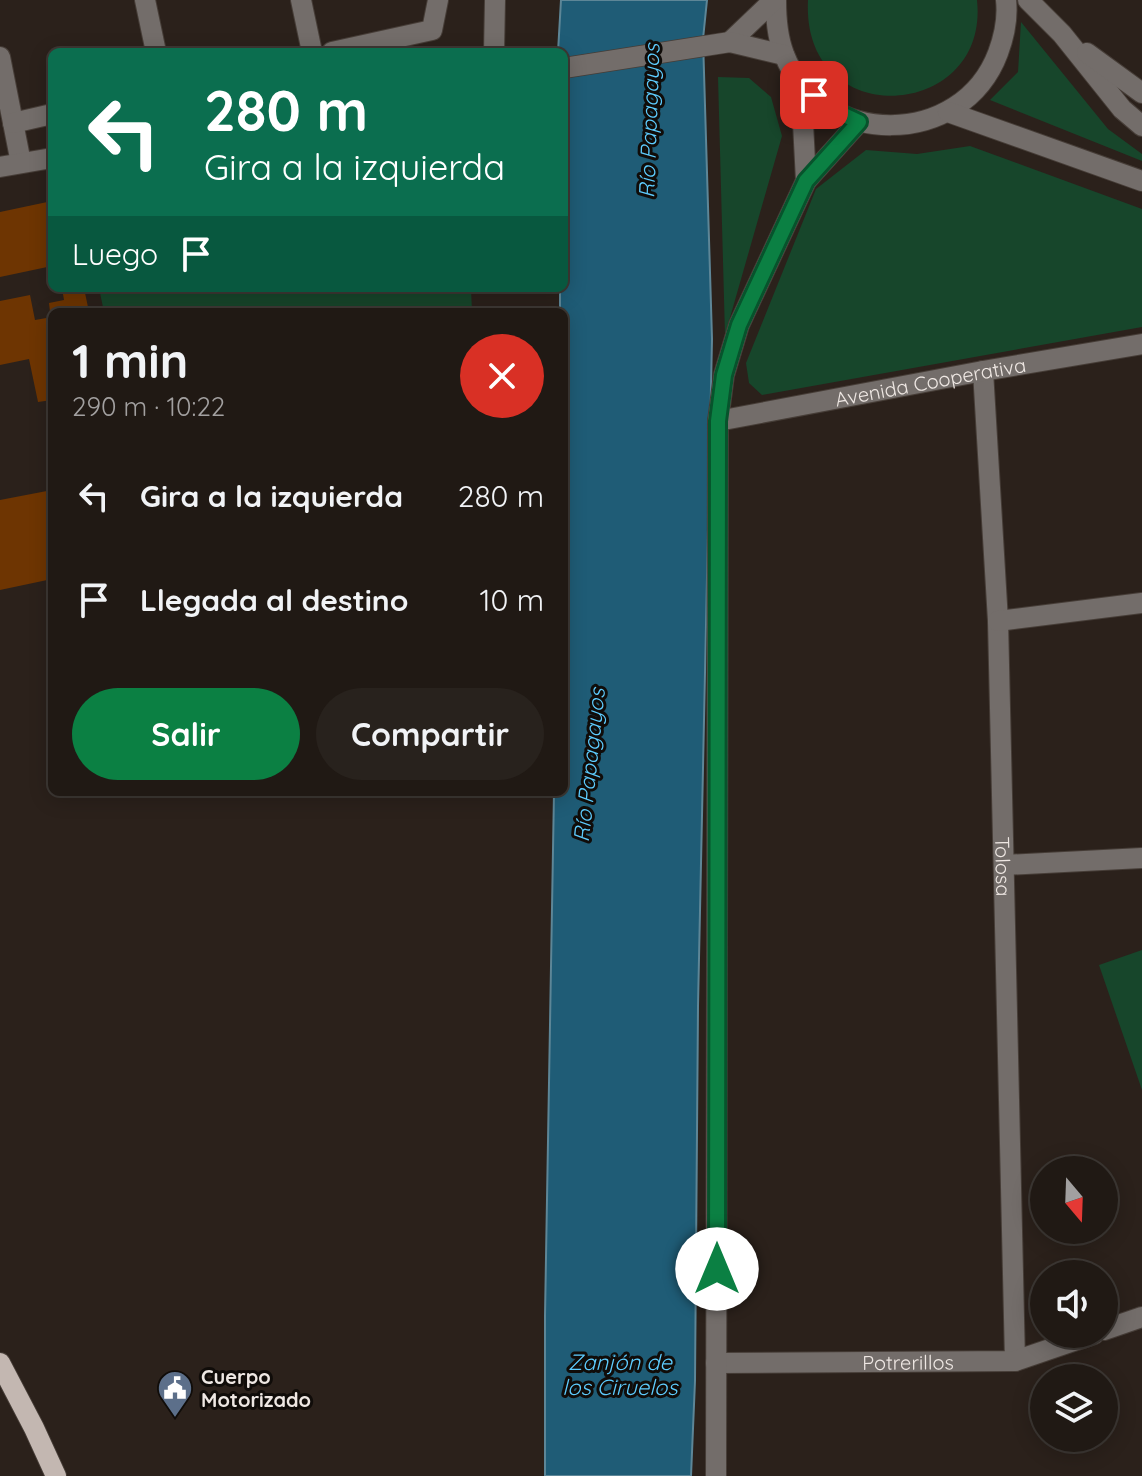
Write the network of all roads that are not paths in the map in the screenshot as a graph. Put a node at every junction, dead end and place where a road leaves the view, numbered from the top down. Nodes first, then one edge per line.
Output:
1 (145, 0) edge
2 (301, 0) edge
3 (438, 0) edge
4 (495, 0) edge
5 (775, 0) edge
6 (1006, 0) edge
7 (1028, 0) edge
8 (1062, 34) junction
9 (720, 43) junction
10 (155, 48) edge
11 (311, 48) edge
12 (350, 48) edge
13 (494, 48) edge
14 (784, 55) junction
15 (0, 57) edge
16 (568, 67) edge
17 (801, 84) junction
18 (1142, 93) edge
19 (948, 112) junction
20 (48, 115) edge
21 (859, 122) junction
22 (13, 123) junction
23 (1142, 126) edge
24 (48, 159) edge
25 (21, 163) junction
26 (0, 167) edge
27 (806, 181) junction
28 (1142, 181) edge
29 (1142, 344) edge
30 (983, 371) junction
31 (718, 421) junction
32 (1142, 603) edge
33 (998, 621) junction
34 (1142, 858) edge
35 (1004, 865) junction
36 (1142, 1317) edge
37 (1118, 1325) edge
38 (1053, 1348) edge
39 (1015, 1361) junction
40 (0, 1363) edge
41 (716, 1363) junction
42 (56, 1476) edge
43 (716, 1476) edge

1 - 10 street
2 - 11 street
3 - 12 street
4 - 13 street
5 - 9 street
5 - 14 street
6 - 19 street
7 - 8 street
8 - 18 street
8 - 23 street
9 - 14 street
9 - 16 street
14 - 17 street
15 - 22 street
17 - 21 street
17 - 27 street
19 - 21 street
19 - 28 street
20 - 22 street
21 - 27 street
22 - 25 street
24 - 25 street
25 - 26 street
27 - 31 street
29 - 30 street, Avenida Cooperativa
30 - 31 street, Avenida Cooperativa
30 - 33 street, Tolosa
31 - 41 street
32 - 33 street
33 - 35 street, Tolosa
34 - 35 street
35 - 39 street, Tolosa
36 - 37 street
38 - 39 street, Potrerillos
39 - 41 street, Potrerillos
40 - 42 main road
41 - 43 street

